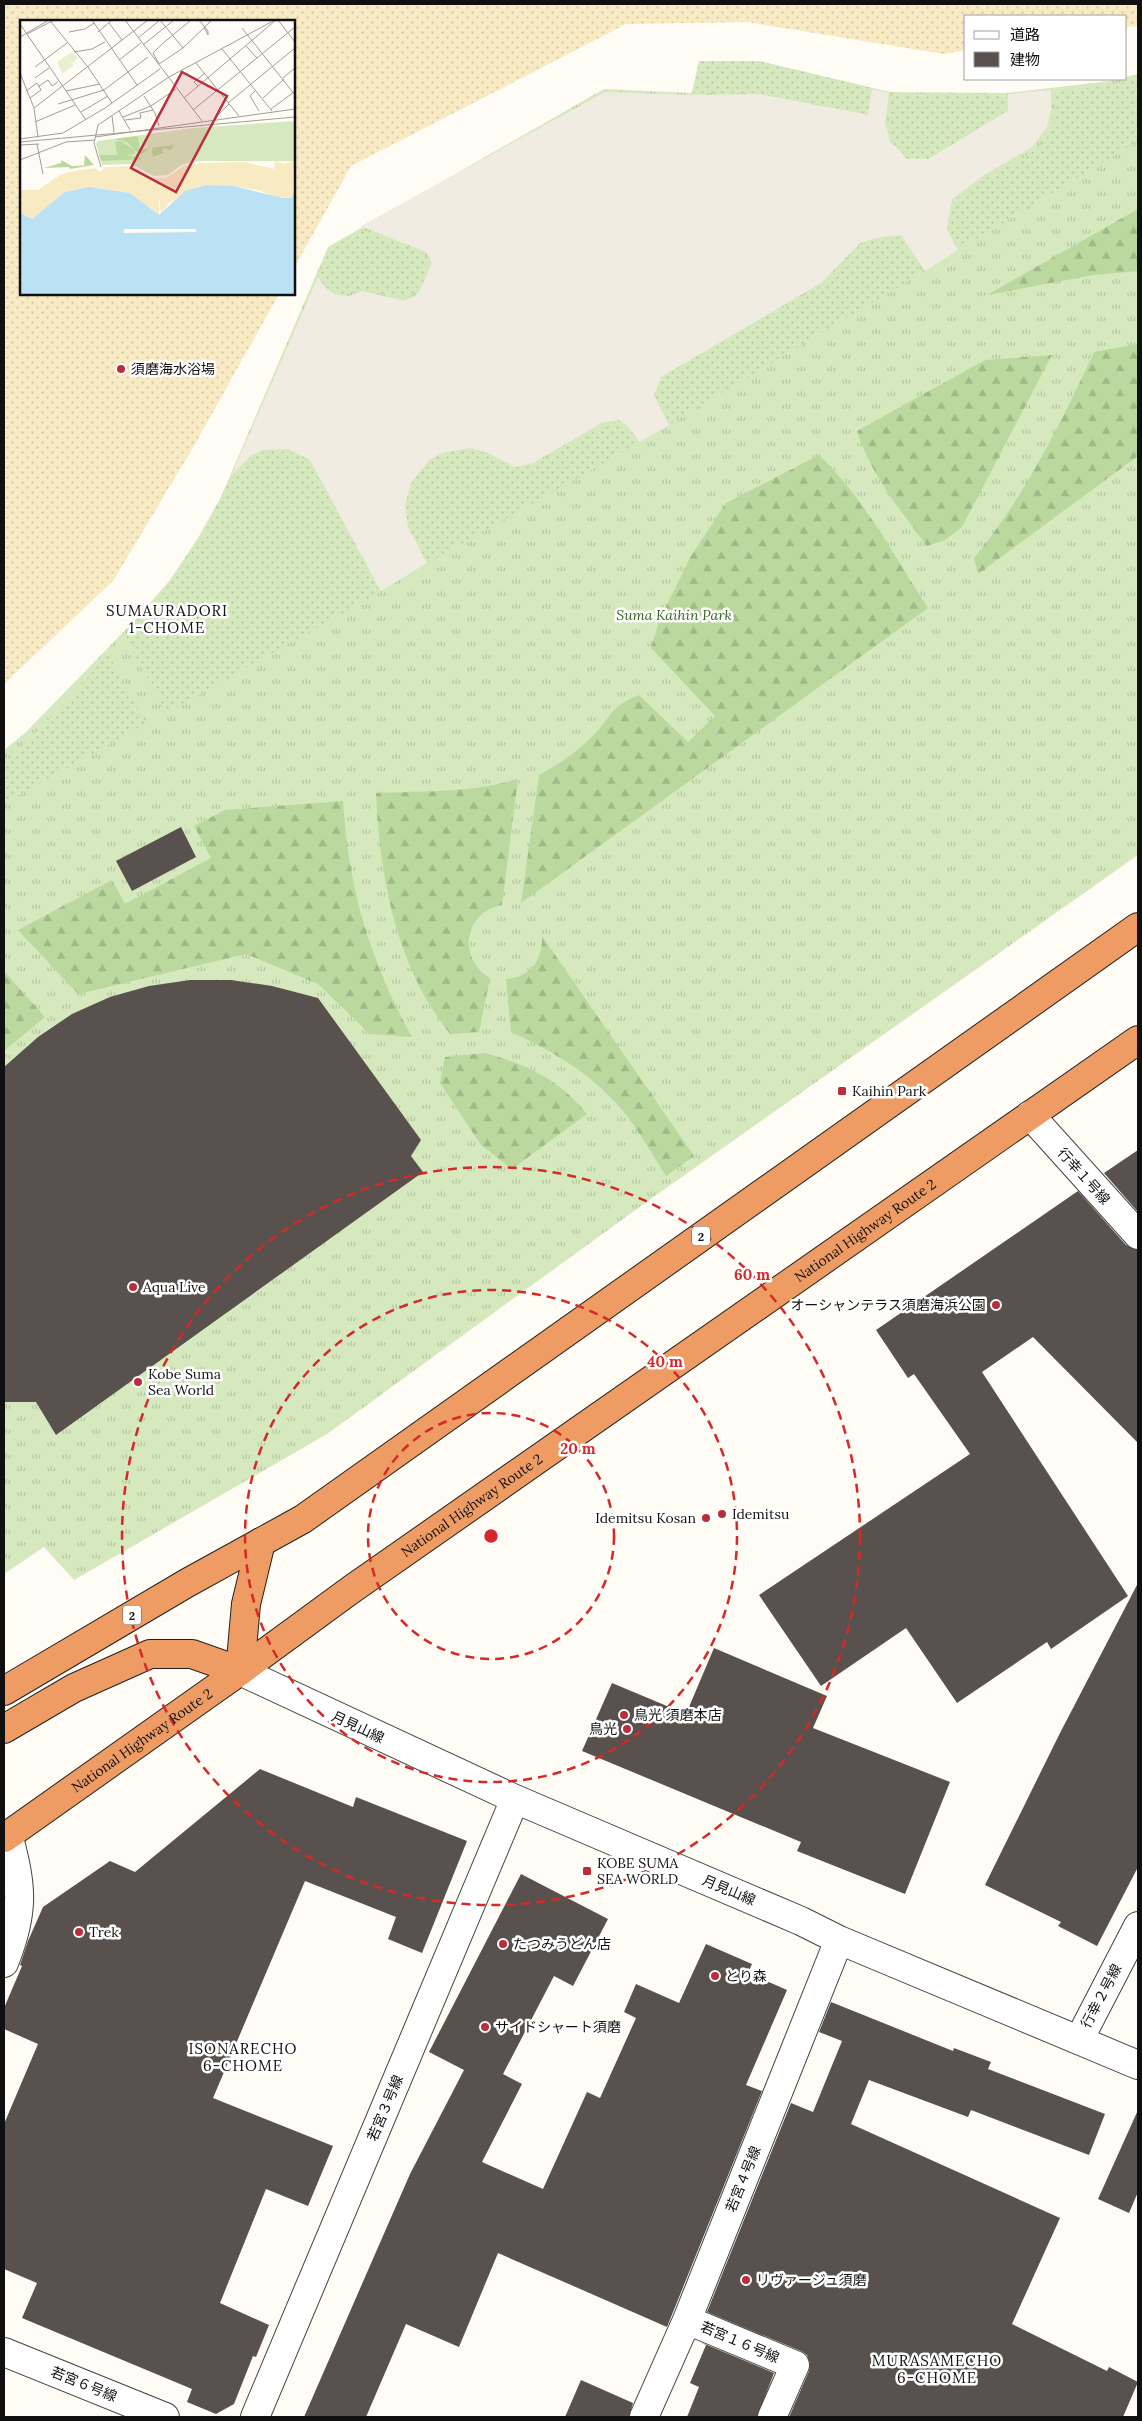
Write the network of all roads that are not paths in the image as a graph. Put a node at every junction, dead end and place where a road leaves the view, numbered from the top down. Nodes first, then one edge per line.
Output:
1 (1138, 927) edge
2 (1138, 1040) edge
3 (1030, 1115) junction
4 (1138, 1235) edge
5 (262, 1542) junction
6 (240, 1671) junction
7 (4, 1691) edge
8 (4, 1729) edge
9 (515, 1799) junction
10 (6, 1836) edge
11 (1138, 1926) edge
12 (839, 1940) junction
13 (4, 1963) edge
14 (1078, 2040) junction
15 (1138, 2065) edge
16 (687, 2320) junction
17 (4, 2352) edge
18 (165, 2417) edge
19 (255, 2417) edge
20 (644, 2417) edge
21 (772, 2417) edge

1 - 5 highway, 2
2 - 3 highway, National Highway Route 2
3 - 4 street, 行幸１号線
3 - 6 highway, National Highway Route 2
5 - 6 highway
5 - 7 highway, 2
6 - 8 highway
6 - 9 street, 月見山線
6 - 10 highway, National Highway Route 2
9 - 12 street, 月見山線
9 - 19 street, 若宮３号線
10 - 13 street
11 - 14 street, 行幸２号線
12 - 14 street, 月見山線
12 - 16 street, 若宮４号線
14 - 15 street, 月見山線
16 - 20 street, 若宮４号線
16 - 21 street, 若宮１６号線
17 - 18 street, 若宮６号線

